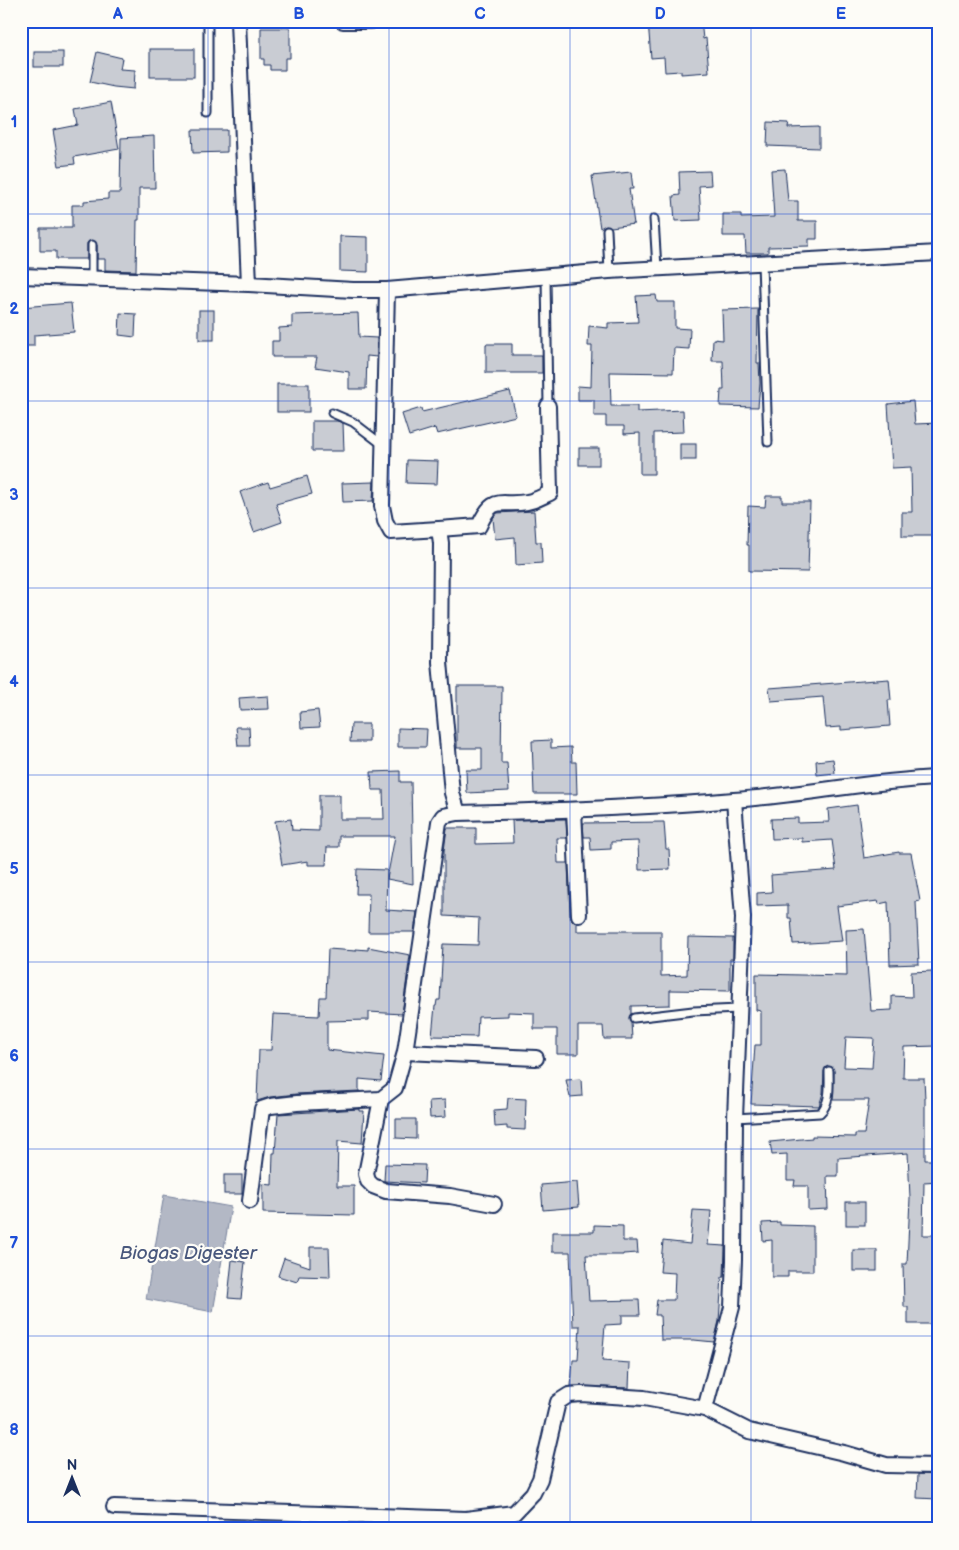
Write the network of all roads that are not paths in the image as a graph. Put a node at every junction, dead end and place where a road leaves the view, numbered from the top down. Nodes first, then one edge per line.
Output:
1 (214, 21) edge
2 (238, 21) edge
3 (343, 21) edge
4 (371, 21) edge
5 (208, 113) dead end
6 (654, 219) dead end
7 (607, 230) dead end
8 (92, 245) dead end
9 (938, 253) edge
10 (762, 263) junction
11 (657, 268) junction
12 (608, 271) junction
13 (21, 276) edge
14 (546, 276) junction
15 (92, 279) junction
16 (249, 284) junction
17 (387, 290) junction
18 (548, 406) joint
19 (332, 413) dead end
20 (768, 442) dead end
21 (384, 445) junction
22 (439, 529) junction
23 (938, 778) edge
24 (734, 800) junction
25 (574, 810) junction
26 (458, 813) junction
27 (579, 915) dead end
28 (739, 1009) junction
29 (634, 1018) dead end
30 (405, 1052) junction
31 (536, 1058) dead end
32 (829, 1071) dead end
33 (381, 1098) junction
34 (735, 1118) junction
35 (250, 1201) dead end
36 (494, 1204) dead end
37 (705, 1409) junction
38 (938, 1466) edge
39 (114, 1506) dead end

1 - 5 lane
2 - 16 street
3 - 4 street
6 - 11 lane
7 - 12 lane
8 - 15 lane
9 - 10 street
10 - 11 street
10 - 20 lane
11 - 12 street
12 - 14 street
13 - 15 street
14 - 17 street
14 - 18 lane
15 - 16 street
16 - 17 street
17 - 21 street
18 - 22 street
19 - 21 lane
21 - 22 street
22 - 26 street
23 - 24 street
24 - 25 street
24 - 28 street
25 - 26 street
25 - 27 street
26 - 30 street
28 - 29 lane
28 - 34 street
30 - 31 street
30 - 33 street
32 - 34 lane
33 - 35 street
33 - 36 street
34 - 37 street
37 - 38 street
37 - 39 street

